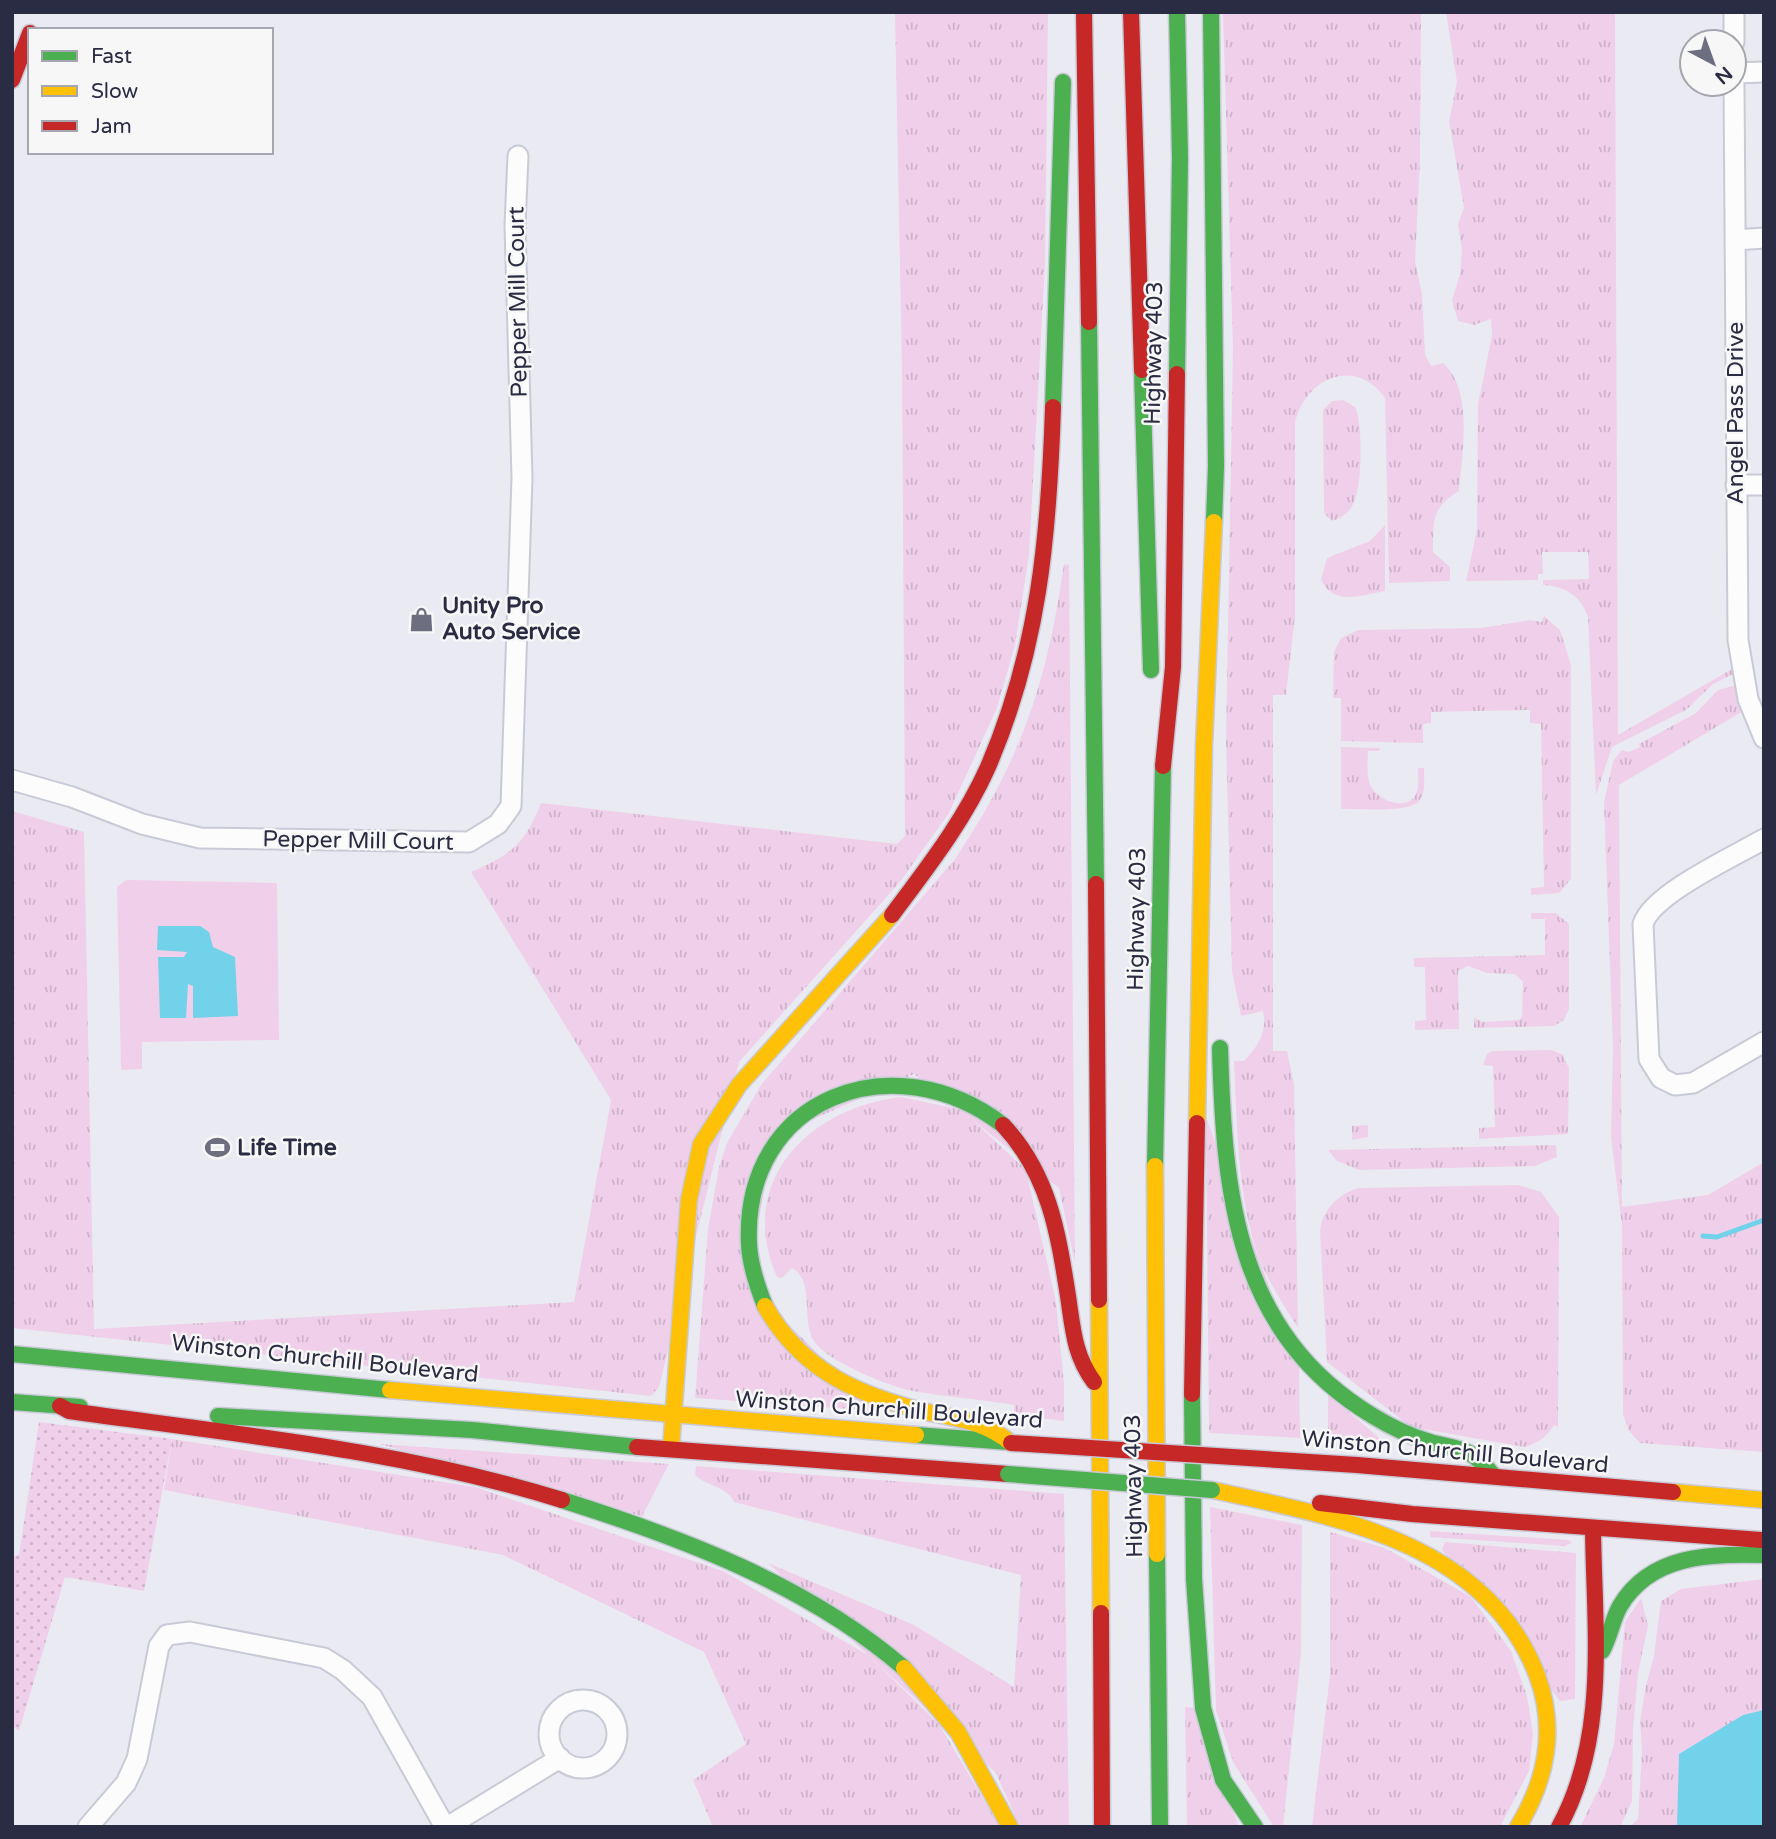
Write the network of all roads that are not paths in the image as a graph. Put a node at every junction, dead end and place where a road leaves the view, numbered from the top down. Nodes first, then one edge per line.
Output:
1 (1131, 12) edge
2 (1177, 12) edge
3 (1211, 12) edge
4 (1084, 14) edge
5 (28, 38) edge
6 (12, 80) edge
7 (1734, 98) edge
8 (518, 156) dead end
9 (1764, 238) edge
10 (1736, 240) junction
11 (1736, 485) junction
12 (1764, 485) edge
13 (1764, 738) edge
14 (1164, 739) junction
15 (1204, 745) junction
16 (12, 780) edge
17 (1764, 839) edge
18 (1218, 912) dead end
19 (1220, 1037) dead end
20 (1764, 1042) edge
21 (12, 1354) edge
22 (1098, 1387) junction
23 (12, 1402) edge
24 (60, 1406) junction
25 (673, 1416) junction
26 (1012, 1443) junction
27 (671, 1448) junction
28 (1494, 1476) junction
29 (1212, 1490) junction
30 (1764, 1500) edge
31 (1592, 1528) junction
32 (1764, 1540) edge
33 (1764, 1555) edge
34 (1595, 1662) junction
35 (560, 1758) dead end
36 (88, 1827) edge
37 (446, 1827) edge
38 (1010, 1827) edge
39 (1102, 1827) edge
40 (1160, 1827) edge
41 (1255, 1827) edge
42 (1518, 1827) edge
43 (1559, 1827) edge

1 - 14 main road
2 - 14 main road, Highway 403
3 - 15 main road
4 - 22 main road, Highway 403
4 - 25 main road
5 - 6 main road
7 - 10 street, Angel Pass Drive
8 - 16 street, Pepper Mill Court
9 - 10 street
10 - 11 street, Angel Pass Drive
11 - 12 street
11 - 13 street, Angel Pass Drive
14 - 40 main road, Highway 403
15 - 18 main road
15 - 41 main road
17 - 20 street
19 - 28 main road
21 - 25 main road, Winston Churchill Boulevard
22 - 26 main road
22 - 39 main road, Highway 403
23 - 24 main road
24 - 27 main road
24 - 38 main road
25 - 26 main road, Winston Churchill Boulevard
25 - 27 main road
26 - 28 main road, Winston Churchill Boulevard, bridge
27 - 29 main road, bridge
28 - 30 main road, Winston Churchill Boulevard
29 - 31 main road
29 - 42 main road
31 - 32 main road
31 - 34 main road
33 - 34 main road
34 - 43 main road
35 - 37 street
36 - 37 street

